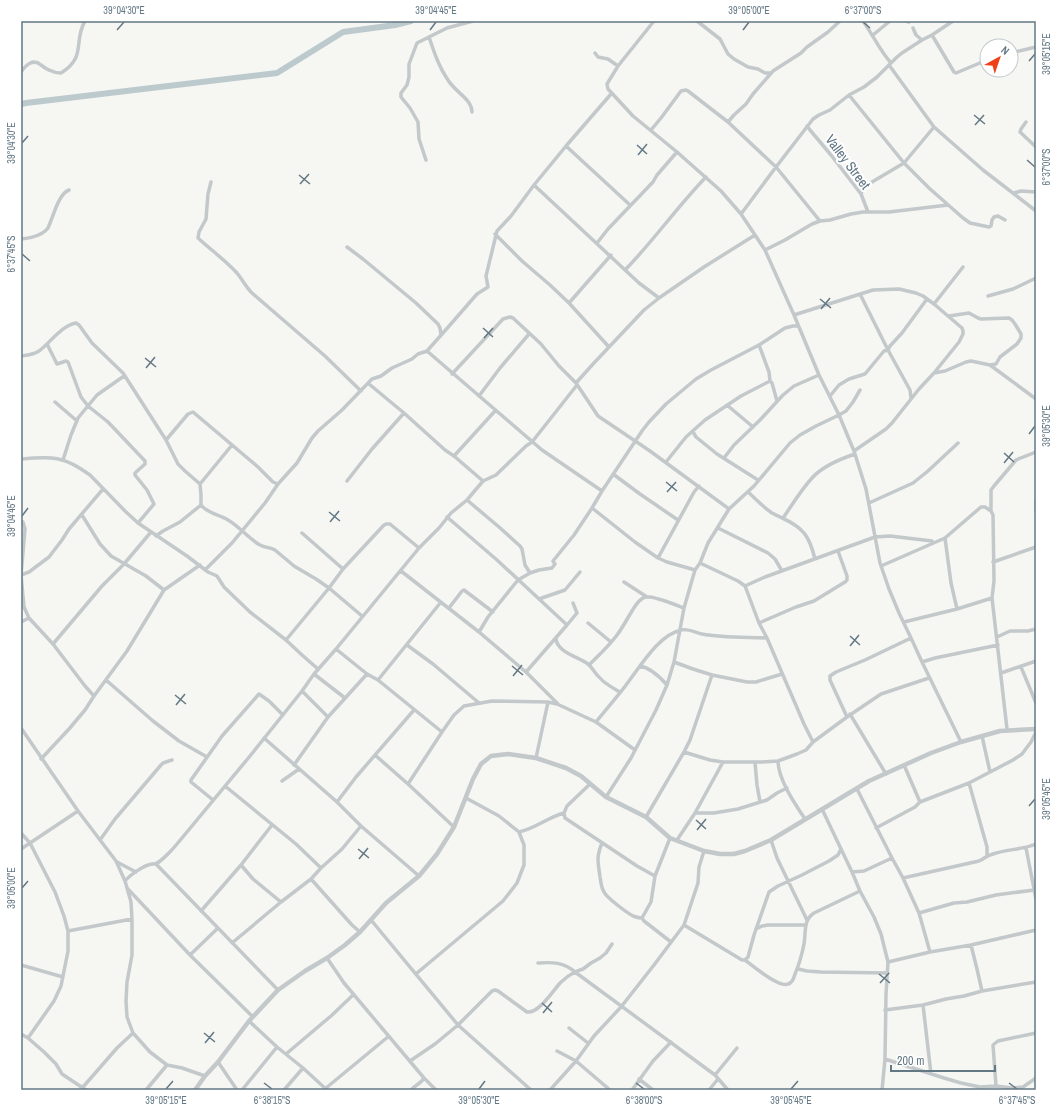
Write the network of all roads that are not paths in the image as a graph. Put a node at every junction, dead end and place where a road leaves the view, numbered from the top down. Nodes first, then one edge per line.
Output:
1 (85, 21) edge
2 (473, 21) edge
3 (697, 21) edge
4 (840, 21) edge
5 (863, 21) edge
6 (890, 21) edge
7 (953, 21) edge
8 (652, 22) edge
9 (913, 28) dead end
10 (873, 35) junction
11 (932, 35) junction
12 (429, 36) junction
13 (922, 40) junction
14 (1036, 46) edge
15 (1019, 51) edge
16 (595, 53) dead end
17 (979, 63) edge
18 (890, 64) junction
19 (618, 66) junction
20 (21, 72) edge
21 (770, 73) junction
22 (611, 94) junction
23 (849, 95) junction
24 (472, 112) dead end
25 (728, 122) junction
26 (1026, 122) dead end
27 (808, 126) junction
28 (934, 127) junction
29 (651, 130) junction
30 (566, 146) junction
31 (1036, 147) edge
32 (676, 152) junction
33 (426, 160) dead end
34 (904, 163) junction
35 (776, 166) junction
36 (706, 177) junction
37 (211, 182) dead end
38 (534, 185) junction
39 (69, 190) dead end
40 (1036, 192) edge
41 (1014, 193) junction
42 (860, 194) junction
43 (630, 205) junction
44 (948, 205) junction
45 (1036, 211) edge
46 (868, 212) junction
47 (741, 214) junction
48 (1005, 220) dead end
49 (820, 221) junction
50 (496, 234) junction
51 (755, 234) junction
52 (21, 239) edge
53 (596, 243) junction
54 (347, 247) dead end
55 (765, 250) junction
56 (610, 255) junction
57 (963, 267) dead end
58 (626, 269) junction
59 (1036, 278) edge
60 (860, 294) junction
61 (988, 296) dead end
62 (659, 298) junction
63 (927, 299) junction
64 (569, 303) junction
65 (934, 304) junction
66 (794, 314) junction
67 (949, 316) junction
68 (798, 326) junction
69 (529, 334) junction
70 (441, 335) junction
71 (47, 344) junction
72 (759, 344) junction
73 (609, 347) junction
74 (888, 350) junction
75 (427, 351) junction
76 (21, 356) edge
77 (990, 365) junction
78 (934, 373) junction
79 (452, 374) junction
80 (819, 374) junction
81 (124, 376) junction
82 (770, 381) junction
83 (369, 384) junction
84 (577, 384) junction
85 (860, 390) dead end
86 (361, 391) junction
87 (479, 396) junction
88 (830, 396) junction
89 (1035, 396) edge
90 (912, 398) junction
91 (777, 401) junction
92 (55, 402) dead end
93 (88, 406) junction
94 (727, 406) junction
95 (495, 411) junction
96 (404, 413) junction
97 (839, 415) junction
98 (77, 421) junction
99 (753, 427) junction
100 (693, 432) junction
101 (166, 440) junction
102 (532, 442) junction
103 (636, 442) junction
104 (958, 443) dead end
105 (232, 445) junction
106 (854, 452) junction
107 (1036, 452) edge
108 (454, 456) junction
109 (724, 458) junction
110 (21, 459) edge
111 (63, 460) junction
112 (666, 462) junction
113 (613, 474) junction
114 (758, 480) junction
115 (347, 481) dead end
116 (483, 481) junction
117 (200, 484) junction
118 (278, 484) junction
119 (699, 486) junction
120 (103, 489) junction
121 (602, 491) junction
122 (748, 492) junction
123 (467, 500) junction
124 (1036, 501) edge
125 (869, 503) junction
126 (201, 505) junction
127 (592, 508) junction
128 (729, 509) junction
129 (991, 511) junction
130 (1036, 512) edge
131 (82, 515) junction
132 (447, 517) junction
133 (783, 518) junction
134 (678, 520) junction
135 (21, 521) edge
136 (138, 523) junction
137 (718, 528) junction
138 (242, 531) junction
139 (151, 532) junction
140 (302, 533) dead end
141 (156, 536) junction
142 (875, 537) junction
143 (945, 538) junction
144 (935, 542) junction
145 (1036, 547) edge
146 (419, 548) junction
147 (838, 551) junction
148 (658, 558) junction
149 (815, 559) junction
150 (993, 562) junction
151 (700, 563) junction
152 (124, 564) junction
153 (200, 566) junction
154 (881, 566) junction
155 (344, 569) junction
156 (205, 570) junction
157 (695, 570) junction
158 (401, 571) junction
159 (782, 571) junction
160 (580, 572) dead end
161 (530, 573) junction
162 (22, 575) edge
163 (518, 580) junction
164 (624, 582) dead end
165 (745, 586) junction
166 (329, 588) junction
167 (164, 590) junction
168 (647, 597) junction
169 (992, 598) junction
170 (539, 599) junction
171 (441, 602) junction
172 (573, 603) dead end
173 (449, 608) junction
174 (684, 608) junction
175 (957, 609) junction
176 (493, 612) junction
177 (362, 616) junction
178 (30, 618) junction
179 (21, 622) edge
180 (904, 622) junction
181 (588, 623) dead end
182 (759, 623) junction
183 (567, 625) junction
184 (1036, 629) edge
185 (680, 630) junction
186 (479, 632) junction
187 (556, 638) junction
188 (767, 638) junction
189 (912, 638) junction
190 (997, 638) junction
191 (286, 640) junction
192 (611, 642) junction
193 (53, 644) junction
194 (407, 645) junction
195 (998, 645) junction
196 (336, 649) junction
197 (1036, 661) edge
198 (674, 662) junction
199 (922, 662) junction
200 (589, 664) junction
201 (640, 666) junction
202 (1021, 667) junction
203 (318, 669) junction
204 (526, 672) junction
205 (1001, 673) junction
206 (314, 674) junction
207 (367, 674) junction
208 (782, 674) junction
209 (712, 675) junction
210 (929, 678) junction
211 (106, 680) junction
212 (378, 680) junction
213 (667, 685) junction
214 (302, 691) junction
215 (620, 692) junction
216 (94, 696) junction
217 (345, 698) junction
218 (548, 702) junction
219 (479, 703) junction
220 (1036, 703) edge
221 (559, 705) junction
222 (414, 710) junction
223 (283, 715) junction
224 (848, 716) junction
225 (328, 717) junction
226 (596, 722) junction
227 (21, 728) edge
228 (1036, 728) edge
229 (1008, 729) junction
230 (442, 732) junction
231 (1036, 732) edge
232 (982, 736) junction
233 (264, 738) junction
234 (813, 742) junction
235 (961, 742) junction
236 (635, 750) junction
237 (684, 752) junction
238 (375, 755) junction
239 (208, 757) junction
240 (536, 758) junction
241 (41, 759) junction
242 (172, 760) dead end
243 (778, 761) junction
244 (723, 762) junction
245 (755, 762) junction
246 (294, 764) junction
247 (904, 765) junction
248 (300, 769) junction
249 (990, 772) junction
250 (886, 774) junction
251 (282, 781) dead end
252 (969, 783) junction
253 (408, 784) junction
254 (590, 784) junction
255 (225, 786) junction
256 (786, 788) junction
257 (857, 789) junction
258 (606, 797) junction
259 (466, 798) junction
260 (213, 800) junction
261 (337, 802) junction
262 (760, 802) junction
263 (920, 802) junction
264 (822, 809) junction
265 (78, 811) junction
266 (564, 813) junction
267 (695, 813) junction
268 (646, 817) junction
269 (805, 819) junction
270 (272, 825) junction
271 (361, 826) junction
272 (454, 827) junction
273 (876, 828) junction
274 (519, 832) junction
275 (21, 833) edge
276 (670, 838) junction
277 (100, 840) junction
278 (677, 840) junction
279 (771, 840) junction
280 (30, 843) junction
281 (602, 843) junction
282 (1036, 844) edge
283 (1026, 848) junction
284 (21, 849) edge
285 (841, 849) junction
286 (704, 851) junction
287 (987, 856) junction
288 (892, 858) junction
289 (116, 861) junction
290 (156, 864) junction
291 (241, 865) junction
292 (321, 868) junction
293 (136, 872) junction
294 (852, 872) junction
295 (419, 876) junction
296 (655, 876) junction
297 (903, 878) junction
298 (311, 879) junction
299 (125, 881) junction
300 (788, 881) junction
301 (127, 888) junction
302 (1034, 890) junction
303 (860, 891) junction
304 (1036, 899) edge
305 (281, 902) junction
306 (201, 911) junction
307 (919, 913) junction
308 (642, 918) junction
309 (132, 919) junction
310 (371, 920) junction
311 (807, 920) junction
312 (684, 925) junction
313 (806, 925) junction
314 (218, 928) junction
315 (755, 930) junction
316 (1036, 930) edge
317 (68, 931) junction
318 (360, 932) junction
319 (671, 942) junction
320 (232, 943) junction
321 (612, 944) dead end
322 (971, 945) junction
323 (930, 952) junction
324 (190, 955) junction
325 (327, 958) junction
326 (745, 960) junction
327 (888, 962) junction
328 (538, 963) dead end
329 (21, 965) edge
330 (798, 969) junction
331 (575, 972) junction
332 (416, 973) junction
333 (888, 973) junction
334 (62, 977) junction
335 (1036, 982) edge
336 (278, 990) junction
337 (982, 992) junction
338 (353, 994) junction
339 (923, 1005) junction
340 (621, 1006) junction
341 (886, 1010) junction
342 (253, 1017) junction
343 (249, 1021) junction
344 (458, 1025) junction
345 (569, 1028) dead end
346 (133, 1032) junction
347 (1036, 1032) edge
348 (21, 1034) edge
349 (389, 1036) junction
350 (28, 1038) junction
351 (671, 1042) junction
352 (588, 1043) junction
353 (277, 1047) junction
354 (737, 1048) dead end
355 (557, 1051) dead end
356 (286, 1054) junction
357 (885, 1059) junction
358 (410, 1061) junction
359 (576, 1061) junction
360 (218, 1062) junction
361 (166, 1065) junction
362 (303, 1068) junction
363 (931, 1074) junction
364 (715, 1075) junction
365 (205, 1076) junction
366 (424, 1078) junction
367 (1036, 1078) edge
368 (639, 1079) junction
369 (718, 1079) junction
370 (996, 1086) junction
371 (84, 1089) edge
372 (327, 1089) edge
373 (1024, 1089) edge
374 (146, 1090) edge
375 (195, 1090) edge
376 (237, 1090) edge
377 (242, 1090) edge
378 (284, 1090) edge
379 (410, 1090) edge
380 (436, 1090) edge
381 (531, 1090) edge
382 (550, 1090) edge
383 (610, 1090) edge
384 (632, 1090) edge
385 (653, 1090) edge
386 (709, 1090) edge
387 (728, 1090) edge
388 (882, 1090) edge

1 - 20 street
2 - 12 street
3 - 21 street
4 - 21 street
5 - 10 street
6 - 10 street
7 - 11 street
8 - 19 street
9 - 13 street
10 - 18 street
11 - 13 street
11 - 17 street
12 - 24 street
12 - 33 street
13 - 18 street
14 - 15 street
16 - 19 street
18 - 23 street
18 - 28 street
19 - 22 street
21 - 25 street
22 - 29 street
22 - 30 street
23 - 27 street
23 - 34 street
25 - 29 street
25 - 35 street
26 - 31 street
27 - 35 street
27 - 42 street, Valley Street
28 - 34 street
28 - 41 street
29 - 32 street
30 - 38 street
30 - 43 street
32 - 36 street
32 - 43 street
34 - 42 street
34 - 44 street
35 - 47 street
35 - 49 street
36 - 47 street
36 - 58 street
37 - 86 street
38 - 50 street
38 - 53 street
39 - 52 street
40 - 41 street
41 - 45 street
42 - 46 street, Valley Street
43 - 53 street
44 - 46 street
44 - 48 street
46 - 49 street
47 - 51 street
49 - 55 street
50 - 64 street
50 - 70 street
51 - 55 street
51 - 62 street
53 - 56 street
54 - 70 street
55 - 66 street
56 - 58 street
56 - 64 street
57 - 65 street
58 - 62 street
59 - 61 street
60 - 63 street
60 - 66 street
60 - 74 street
62 - 73 street
63 - 65 street
63 - 74 street
64 - 73 street
65 - 67 street
66 - 68 street
67 - 77 street
67 - 78 street
68 - 72 street
68 - 80 street
69 - 79 street
69 - 84 street
69 - 87 street
70 - 75 street
71 - 76 street
71 - 81 street
71 - 93 street
72 - 82 street
72 - 103 street
73 - 84 street
74 - 88 street
74 - 90 street
75 - 79 street
75 - 83 street
77 - 78 street
77 - 89 street
78 - 90 street
79 - 87 street
80 - 88 street
80 - 91 street
81 - 93 street
81 - 101 street
82 - 91 street
82 - 94 street
83 - 86 street
83 - 96 street
84 - 102 street
84 - 103 street
85 - 97 street
86 - 118 street
87 - 95 street
88 - 97 street
90 - 106 street
91 - 99 street
92 - 98 street
93 - 98 street
93 - 136 street
94 - 99 street
94 - 100 street
95 - 102 street
95 - 108 street
96 - 108 street
96 - 115 street
97 - 106 street
97 - 114 street
98 - 111 street
99 - 109 street
100 - 109 street
100 - 112 street
101 - 105 street
101 - 117 street
102 - 116 street
102 - 121 street
103 - 112 street
103 - 113 street
104 - 125 street
105 - 117 street
105 - 118 street
106 - 125 street
106 - 133 street
107 - 129 street
108 - 116 street
109 - 114 street
110 - 111 street
111 - 120 street
112 - 119 street
113 - 121 street
113 - 134 street
114 - 122 street
116 - 123 street
117 - 126 street
118 - 138 street
119 - 128 street
119 - 134 street
120 - 131 street
120 - 136 street
121 - 127 street
122 - 128 street
122 - 133 street
123 - 132 street
123 - 161 street
124 - 130 street
125 - 142 street
126 - 138 street
126 - 141 street
127 - 148 street
127 - 161 street
128 - 137 street
129 - 143 street
129 - 150 street
131 - 152 street
131 - 162 street
132 - 146 street
132 - 163 street
133 - 149 street
134 - 148 street
135 - 162 street
136 - 139 street
137 - 151 street
137 - 159 street
138 - 156 street
138 - 166 street
139 - 141 street
139 - 152 street
140 - 155 street
141 - 153 street
142 - 144 street
142 - 147 street
142 - 154 street
143 - 144 street
143 - 175 street
144 - 154 street
145 - 150 street
146 - 155 street
146 - 158 street
147 - 149 street
147 - 182 street
148 - 157 street
149 - 159 street
150 - 169 street
151 - 157 street
151 - 165 street
152 - 167 street
152 - 193 street
153 - 156 street
153 - 167 street
154 - 180 street
155 - 166 street
156 - 191 street
157 - 174 street
158 - 171 street
158 - 177 street
159 - 165 street
160 - 170 street
161 - 163 street
162 - 178 street
163 - 170 street
163 - 176 street
164 - 168 street
165 - 182 street
166 - 177 street
166 - 191 street
167 - 211 street
168 - 174 street
168 - 192 street
169 - 175 street
169 - 190 street
170 - 183 street
171 - 173 street
171 - 194 street
172 - 183 street
173 - 176 street
173 - 186 street
174 - 185 street
175 - 180 street
176 - 186 street
177 - 196 street
178 - 179 street
178 - 193 street
180 - 189 street
181 - 192 street
182 - 188 street
183 - 187 street
184 - 190 street
185 - 188 street
185 - 198 street
185 - 201 street
186 - 204 street
187 - 200 street
187 - 204 street
188 - 208 street
189 - 199 street
189 - 224 street
190 - 195 street
191 - 203 street
192 - 200 street
193 - 216 street
194 - 212 street
194 - 219 street
195 - 199 street
195 - 205 street
196 - 203 street
196 - 207 street
197 - 202 street
198 - 209 street
198 - 213 street
199 - 210 street
200 - 215 street
201 - 213 street
201 - 215 street
202 - 205 street
202 - 220 street
203 - 206 street
204 - 221 street
205 - 229 street
206 - 214 street
206 - 217 street
207 - 212 street
207 - 217 street
208 - 209 street
208 - 234 street
209 - 237 street
210 - 224 street
210 - 235 street
211 - 216 street
211 - 239 street
212 - 222 street
213 - 236 street
214 - 223 street
214 - 225 street
215 - 226 street
216 - 241 street
217 - 225 street
218 - 219 street
218 - 221 street
218 - 240 street
219 - 230 street
221 - 226 street
222 - 230 street
222 - 238 street
223 - 233 street
223 - 239 street
224 - 234 street
224 - 250 street
225 - 246 street
226 - 236 street
227 - 241 street
228 - 229 street
229 - 232 street
230 - 253 street
231 - 249 street
232 - 235 street
232 - 249 street
233 - 246 street
233 - 255 street
234 - 243 street
235 - 247 street
236 - 258 street
237 - 244 street
237 - 268 street
238 - 253 street
238 - 261 street
239 - 260 street
240 - 254 street
240 - 259 street
241 - 265 street
242 - 277 street
243 - 245 street
243 - 256 street
244 - 245 street
244 - 267 street
245 - 262 street
246 - 248 street
247 - 250 street
247 - 263 street
248 - 251 street
248 - 261 street
249 - 252 street
250 - 257 street
252 - 263 street
252 - 287 street
253 - 272 street
254 - 258 street
254 - 266 street
255 - 260 street
255 - 270 street
256 - 262 street
256 - 269 street
257 - 264 street
257 - 273 street
258 - 268 street
259 - 272 street
259 - 274 street
260 - 290 street
261 - 271 street
262 - 267 street
263 - 273 street
264 - 269 street
264 - 285 street
265 - 277 street
265 - 280 street
266 - 274 street
266 - 281 street
267 - 278 street
268 - 276 street
269 - 279 street
270 - 291 street
270 - 292 street
271 - 292 street
271 - 295 street
272 - 295 street
273 - 288 street
274 - 332 street
275 - 280 street
276 - 278 street
276 - 296 street
277 - 289 street
278 - 286 street
279 - 286 street
279 - 300 street
280 - 284 street
280 - 317 street
281 - 296 street
281 - 308 street
282 - 283 street
283 - 287 street
283 - 302 street
285 - 294 street
285 - 300 street
286 - 312 street
287 - 297 street
288 - 294 street
288 - 297 street
289 - 293 street
289 - 299 street
290 - 293 street
290 - 306 street
291 - 305 street
291 - 306 street
292 - 298 street
293 - 299 street
294 - 303 street
295 - 310 street
296 - 308 street
297 - 307 street
298 - 305 street
298 - 318 street
299 - 301 street
300 - 311 street
300 - 315 street
301 - 309 street
301 - 324 street
302 - 304 street
302 - 307 street
303 - 311 street
303 - 327 street
305 - 320 street
306 - 314 street
307 - 323 street
308 - 319 street
309 - 317 street
309 - 346 street
310 - 318 street
310 - 332 street
311 - 313 street
312 - 319 street
312 - 326 street
313 - 315 street
313 - 330 street
314 - 320 street
314 - 324 street
315 - 326 street
316 - 322 street
317 - 334 street
318 - 325 street
319 - 340 street
320 - 336 street
321 - 331 street
322 - 323 street
322 - 337 street
323 - 327 street
324 - 342 street
325 - 336 street
325 - 338 street
326 - 330 street
327 - 333 street
328 - 331 street
329 - 334 street
330 - 333 street
331 - 340 street
331 - 344 street
332 - 344 street
333 - 341 street
334 - 350 street
335 - 337 street
336 - 342 street
337 - 339 street
338 - 349 street
338 - 356 street
339 - 341 street
339 - 363 street
340 - 351 street
340 - 352 street
341 - 357 street
342 - 343 street
343 - 353 street
343 - 360 street
344 - 358 street
344 - 381 street
345 - 352 street
346 - 361 street
346 - 371 street
347 - 370 street
348 - 350 street
349 - 358 street
349 - 372 street
350 - 371 street
351 - 364 street
351 - 368 street
352 - 359 street
353 - 356 street
353 - 377 street
354 - 364 street
355 - 359 street
356 - 362 street
357 - 363 street
357 - 388 street
358 - 366 street
359 - 382 street
359 - 383 street
360 - 365 street
360 - 376 street
361 - 365 street
361 - 374 street
362 - 372 street
362 - 378 street
363 - 370 street
364 - 369 street
365 - 375 street
366 - 379 street
366 - 380 street
367 - 373 street
368 - 384 street
368 - 385 street
369 - 386 street
369 - 387 street
370 - 373 street

